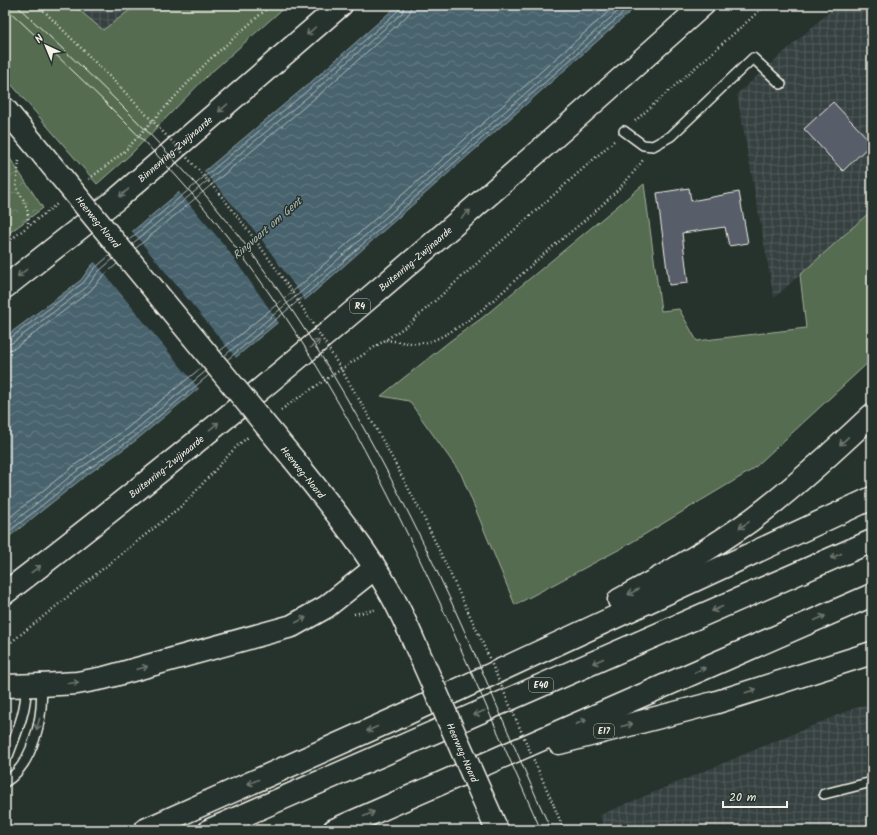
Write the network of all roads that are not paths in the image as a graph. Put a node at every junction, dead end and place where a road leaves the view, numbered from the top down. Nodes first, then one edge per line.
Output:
1 (340, 5) edge
2 (703, 5) edge
3 (782, 84) dead end
4 (5, 109) edge
5 (624, 132) road end
6 (5, 287) edge
7 (872, 415) edge
8 (872, 498) edge
9 (872, 541) edge
10 (375, 568) junction
11 (5, 593) edge
12 (872, 595) edge
13 (872, 653) edge
14 (24, 686) edge
15 (408, 713) junction
16 (5, 758) edge
17 (494, 760) junction
18 (5, 782) edge
19 (872, 782) edge
20 (824, 794) dead end
21 (145, 830) edge
22 (210, 830) edge
23 (334, 830) edge
24 (497, 830) edge

1 -> 6 main road, Binnenring-Zwijnaarde
11 -> 2 main road, Buitenring-Zwijnaarde / R4
3 - 5 lane
4 - 10 main road, Heerweg-Noord, bridge
7 -> 15 main road
8 - 15 main road
9 -> 22 main road, E40
14 -> 10 main road
10 - 24 main road, Heerweg-Noord, bridge
17 -> 12 main road
17 -> 13 main road, E17
14 - 16 lane
14 -> 18 lane
15 -> 21 main road
23 -> 17 main road
19 - 20 lane

